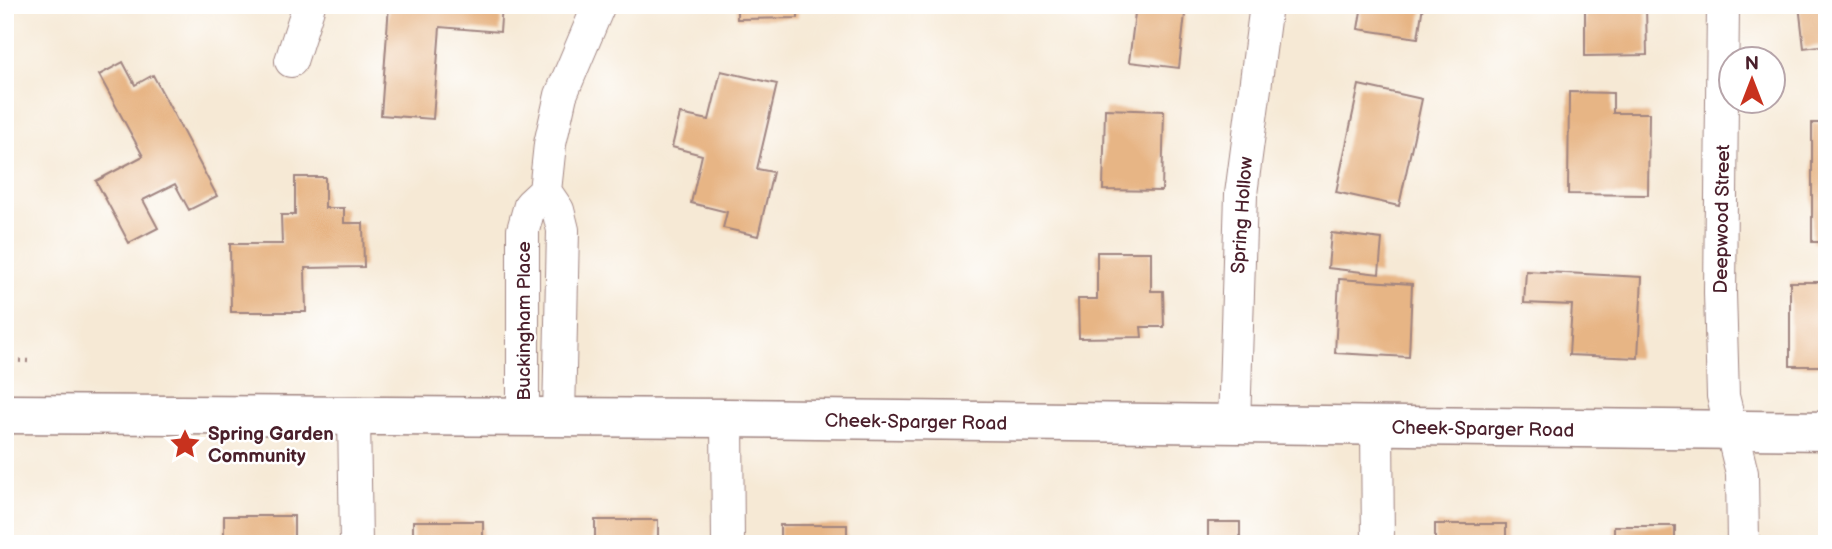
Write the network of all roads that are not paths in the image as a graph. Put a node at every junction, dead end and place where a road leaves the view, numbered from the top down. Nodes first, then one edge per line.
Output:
1 (309, 5) edge
2 (599, 5) edge
3 (1266, 5) edge
4 (1723, 5) edge
5 (291, 61) dead end
6 (5, 414) edge
7 (354, 416) junction
8 (541, 417) junction
9 (727, 418) junction
10 (1234, 425) junction
11 (1377, 427) junction
12 (1733, 430) junction
13 (1827, 431) edge
14 (356, 544) edge
15 (728, 544) edge
16 (1378, 544) edge
17 (1743, 544) edge

1 - 5 street
2 - 8 street, Buckingham Place
3 - 10 street, Spring Hollow
4 - 12 street, Deepwood Street
6 - 7 main road, Cheek-Sparger Road
7 - 8 main road, Cheek-Sparger Road
7 - 14 street
8 - 9 main road, Cheek-Sparger Road
9 - 10 main road, Cheek-Sparger Road
9 - 15 street
10 - 11 main road, Cheek-Sparger Road
11 - 12 main road, Cheek-Sparger Road
11 - 16 street
12 - 13 main road, Cheek-Sparger Road
12 - 17 street, Deepwood Street

